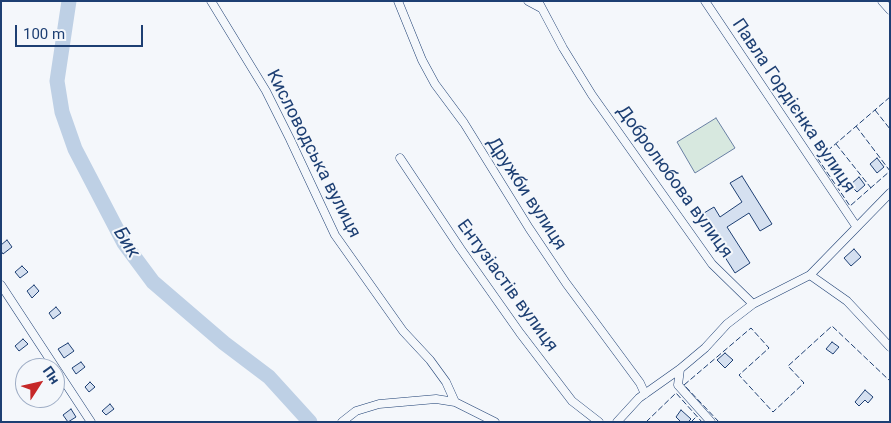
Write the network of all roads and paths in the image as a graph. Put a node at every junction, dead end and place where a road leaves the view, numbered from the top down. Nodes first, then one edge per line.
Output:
1 (211, 1) edge
2 (398, 1) edge
3 (528, 1) edge
4 (882, 1) edge
5 (708, 2) edge
6 (540, 5) edge
7 (890, 10) edge
8 (400, 158) dead end
9 (890, 193) edge
10 (856, 226) junction
11 (810, 275) junction
12 (1, 285) edge
13 (753, 304) junction
14 (890, 347) edge
15 (680, 369) junction
16 (645, 394) junction
17 (455, 402) junction
18 (91, 422) edge
19 (342, 422) edge
20 (495, 422) edge
21 (599, 422) edge
22 (617, 422) edge
23 (711, 422) edge

1 - 17 street, Кисловодська вулиця
2 - 16 street, Дружби вулиця
3 - 6 street
4 - 7 street
5 - 10 street, Павла Гордієнка вулиця
6 - 13 street, Добролюбова вулиця
8 - 21 street, Ентузіастів вулиця
9 - 10 street
10 - 11 street
11 - 13 street
11 - 14 street
12 - 18 street
13 - 15 street
15 - 16 street
15 - 23 street
16 - 22 street
17 - 19 street
17 - 20 street

